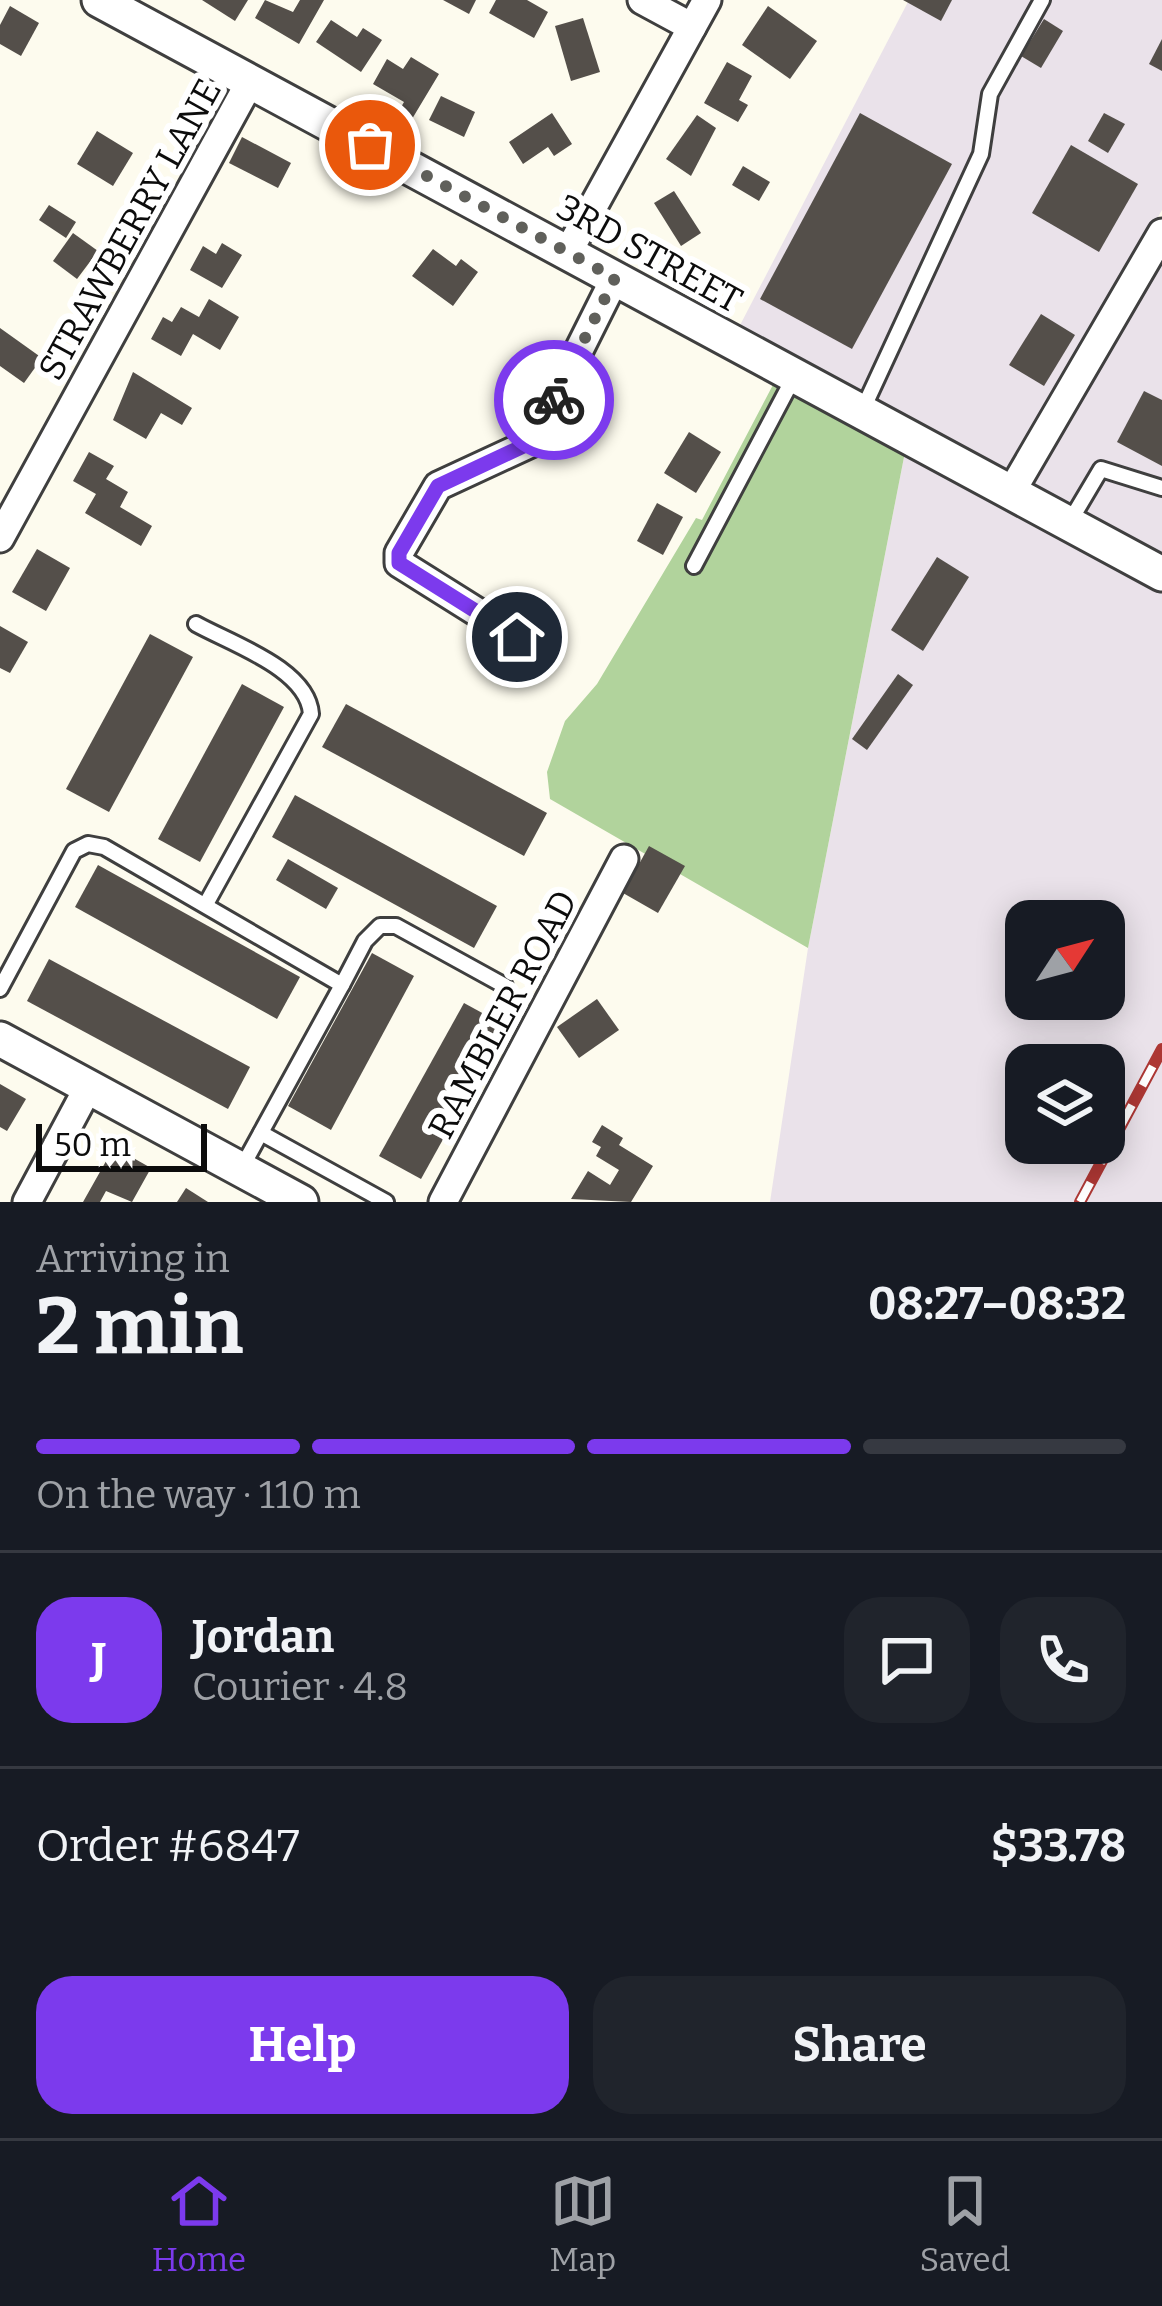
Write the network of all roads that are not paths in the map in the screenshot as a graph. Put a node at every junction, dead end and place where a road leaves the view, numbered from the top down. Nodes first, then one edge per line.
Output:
1 (100, 0) edge
2 (642, 0) edge
3 (707, 0) edge
4 (1042, 0) edge
5 (692, 27) junction
6 (251, 80) junction
7 (1162, 233) edge
8 (568, 252) junction
9 (615, 278) junction
10 (794, 377) junction
11 (860, 413) junction
12 (1162, 488) edge
13 (1010, 494) junction
14 (1068, 525) junction
15 (0, 538) edge
16 (694, 566) dead end
17 (1162, 574) edge
18 (196, 624) dead end
19 (517, 637) dead end
20 (624, 859) dead end
21 (206, 904) junction
22 (342, 985) junction
23 (505, 986) dead end
24 (0, 989) edge
25 (0, 1039) edge
26 (89, 1086) junction
27 (261, 1133) junction
28 (241, 1169) junction
29 (27, 1202) edge
30 (302, 1202) edge
31 (386, 1202) edge
32 (443, 1202) edge

1 - 6 street, 3RD STREET
2 - 5 street
3 - 5 street
4 - 11 lane
5 - 8 street
6 - 8 street, 3RD STREET
6 - 15 street, STRAWBERRY LANE
7 - 13 street
8 - 9 street, 3RD STREET
9 - 10 street, 3RD STREET
9 - 19 street
10 - 11 street, 3RD STREET
10 - 16 lane
11 - 13 street, 3RD STREET
12 - 14 lane
13 - 14 street, 3RD STREET
14 - 17 street, 3RD STREET
18 - 21 lane
20 - 32 street, RAMBLER ROAD
21 - 22 lane
21 - 24 lane
22 - 23 lane
22 - 27 lane
25 - 26 street
26 - 28 street
26 - 29 street
27 - 28 lane
27 - 31 lane
28 - 30 street

